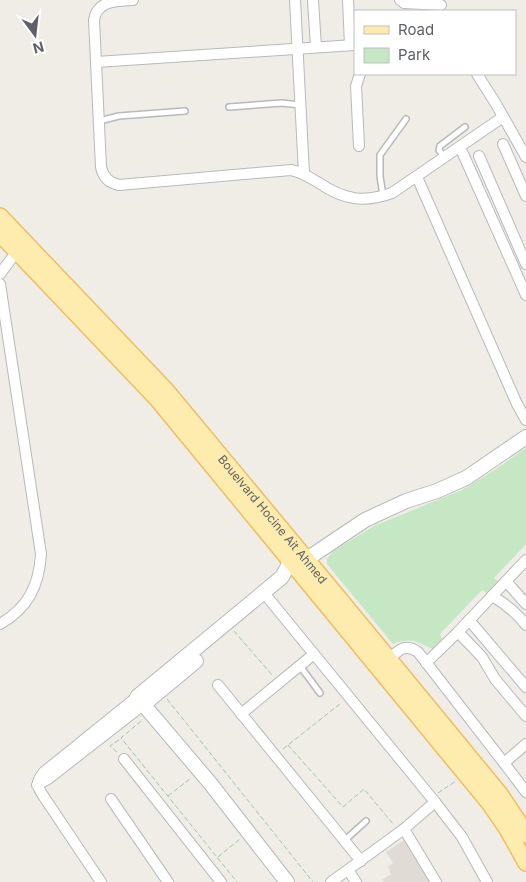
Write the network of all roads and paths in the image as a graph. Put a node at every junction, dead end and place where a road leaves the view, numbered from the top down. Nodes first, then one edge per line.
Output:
1 (133, 0) edge
2 (295, 0) edge
3 (313, 0) edge
4 (348, 0) edge
5 (400, 0) edge
6 (441, 5) edge
7 (352, 45) edge
8 (316, 48) junction
9 (298, 49) junction
10 (96, 62) junction
11 (360, 75) edge
12 (478, 75) edge
13 (300, 105) junction
14 (229, 107) dead end
15 (185, 111) dead end
16 (503, 117) junction
17 (406, 119) dead end
18 (99, 121) junction
19 (465, 127) dead end
20 (522, 141) edge
21 (503, 144) dead end
22 (359, 146) dead end
23 (460, 147) junction
24 (479, 156) dead end
25 (526, 157) edge
26 (444, 158) junction
27 (304, 174) junction
28 (417, 177) junction
29 (383, 196) junction
30 (526, 196) edge
31 (0, 216) edge
32 (0, 234) edge
33 (17, 251) junction
34 (526, 264) edge
35 (0, 274) edge
36 (0, 284) edge
37 (526, 295) edge
38 (526, 420) edge
39 (526, 437) edge
40 (289, 559) junction
41 (307, 559) junction
42 (526, 560) edge
43 (304, 577) junction
44 (506, 581) junction
45 (266, 596) junction
46 (492, 596) junction
47 (526, 604) edge
48 (469, 620) junction
49 (0, 624) edge
50 (526, 625) edge
51 (233, 630) junction
52 (458, 632) junction
53 (314, 654) junction
54 (389, 660) junction
55 (426, 664) junction
56 (300, 666) junction
57 (278, 684) junction
58 (218, 686) dead end
59 (526, 688) edge
60 (160, 691) junction
61 (320, 693) dead end
62 (349, 697) junction
63 (144, 705) junction
64 (241, 714) junction
65 (526, 716) edge
66 (121, 738) junction
67 (526, 744) edge
68 (288, 745) junction
69 (275, 755) junction
70 (124, 759) joint
71 (504, 763) junction
72 (200, 771) junction
73 (466, 774) junction
74 (526, 792) edge
75 (168, 796) junction
76 (111, 799) dead end
77 (433, 799) junction
78 (366, 821) dead end
79 (402, 830) junction
80 (248, 832) junction
81 (526, 835) edge
82 (344, 841) junction
83 (217, 857) junction
84 (361, 861) junction
85 (526, 863) edge
86 (348, 870) junction
87 (101, 882) edge
88 (168, 882) edge
89 (221, 882) edge
90 (237, 882) edge
91 (287, 882) edge
92 (313, 882) edge
93 (331, 882) edge
94 (356, 882) edge
95 (436, 882) edge
96 (487, 882) edge

1 - 10 street
2 - 9 street
3 - 8 street
4 - 7 street
5 - 6 street
7 - 8 street
8 - 9 street
9 - 10 street
9 - 13 street
10 - 18 street
11 - 22 street
12 - 16 street
13 - 14 lane
13 - 27 street
15 - 18 lane
16 - 20 street
16 - 23 street
17 - 29 lane
18 - 27 street
19 - 26 lane
20 - 25 street
21 - 30 street
23 - 26 street
23 - 37 street
24 - 34 street
26 - 28 street
27 - 29 street
28 - 29 street
28 - 38 street
31 - 41 main road, Bouelvard Hocine Ait Ahmed
32 - 33 main road
33 - 35 street
33 - 40 main road
36 - 49 street
39 - 41 street
40 - 43 main road
40 - 45 street
41 - 54 main road, Bouelvard Hocine Ait Ahmed
42 - 44 street
43 - 45 street
43 - 73 main road
44 - 46 street
44 - 47 street
45 - 51 street
45 - 53 street
45 - 63 street
46 - 48 street
46 - 50 street
48 - 52 street
48 - 59 street
51 - 57 path
51 - 60 street
52 - 55 street
52 - 65 street
53 - 56 street
53 - 62 street
54 - 55 street
54 - 81 main road, Bouelvard Hocine Ait Ahmed
55 - 71 street
56 - 57 street
56 - 61 lane
57 - 64 street
58 - 64 street
60 - 63 street
60 - 92 path
62 - 68 path
62 - 77 street
63 - 66 path
63 - 72 street
63 - 87 street
64 - 69 street
66 - 70 path
66 - 75 path
67 - 71 street
68 - 69 path
68 - 79 path
69 - 82 street
70 - 89 street
71 - 74 street
72 - 75 path
72 - 80 street
73 - 77 path
73 - 85 main road
75 - 83 path
76 - 88 street
77 - 79 street
77 - 96 street
78 - 82 lane
79 - 84 street
79 - 95 street
80 - 83 path
80 - 91 street
82 - 84 street
83 - 90 path
84 - 86 street
86 - 93 street
86 - 94 street

